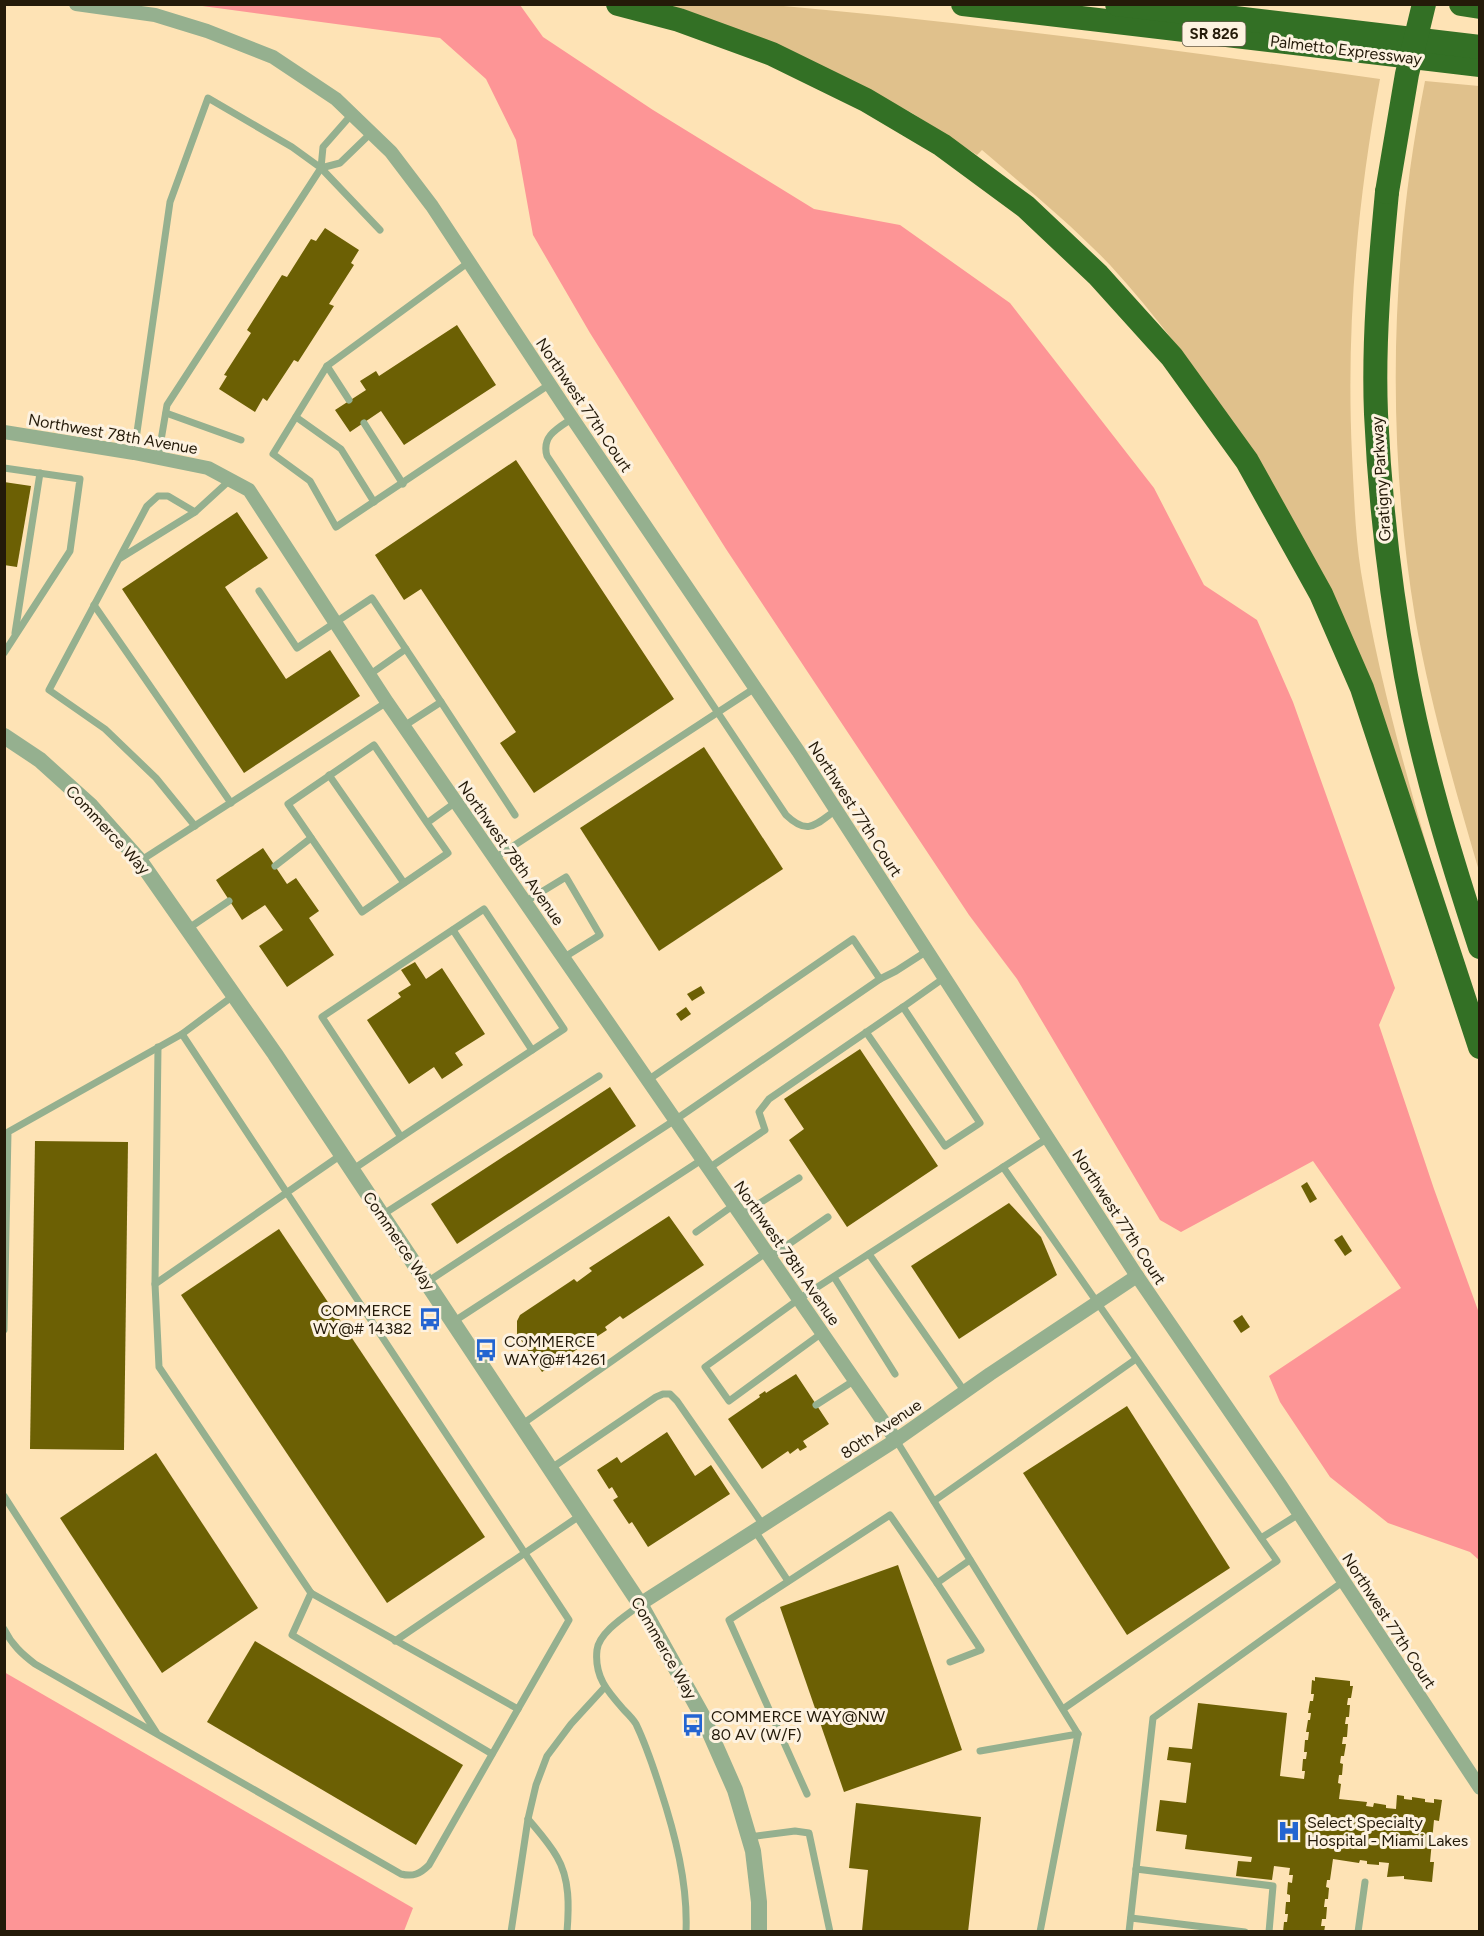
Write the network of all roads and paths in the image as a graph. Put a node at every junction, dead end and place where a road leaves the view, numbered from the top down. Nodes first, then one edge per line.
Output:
1 (76, 4) edge
2 (618, 4) edge
3 (963, 4) edge
4 (1117, 4) edge
5 (1424, 4) edge
6 (1461, 4) edge
7 (1479, 7) edge
8 (1476, 61) edge
9 (352, 114) junction
10 (371, 133) junction
11 (321, 168) junction
12 (380, 230) dead end
13 (469, 262) junction
14 (327, 366) junction
15 (550, 384) junction
16 (349, 400) dead end
17 (166, 413) junction
18 (296, 417) junction
19 (573, 418) junction
20 (363, 423) dead end
21 (4, 432) edge
22 (241, 440) dead end
23 (134, 453) junction
24 (158, 458) junction
25 (4, 468) edge
26 (40, 473) junction
27 (230, 480) junction
28 (403, 484) junction
29 (374, 502) junction
30 (195, 512) junction
31 (119, 558) junction
32 (259, 591) dead end
33 (94, 605) junction
34 (335, 622) junction
35 (15, 636) junction
36 (406, 649) junction
37 (4, 652) edge
38 (369, 675) junction
39 (755, 688) junction
40 (387, 702) junction
41 (441, 702) junction
42 (717, 713) junction
43 (404, 726) junction
44 (4, 736) edge
45 (330, 775) junction
46 (456, 802) junction
47 (231, 803) junction
48 (836, 810) junction
49 (515, 815) dead end
50 (427, 823) junction
51 (195, 826) junction
52 (310, 838) junction
53 (495, 858) junction
54 (140, 861) junction
55 (275, 866) dead end
56 (404, 883) junction
57 (229, 901) dead end
58 (525, 902) junction
59 (188, 930) junction
60 (453, 930) junction
61 (1479, 947) edge
62 (927, 951) junction
63 (563, 957) junction
64 (944, 978) junction
65 (880, 979) junction
66 (234, 996) junction
67 (903, 1007) junction
68 (866, 1032) junction
69 (182, 1034) junction
70 (158, 1047) junction
71 (1479, 1047) edge
72 (532, 1050) junction
73 (599, 1076) dead end
74 (648, 1080) junction
75 (675, 1120) junction
76 (401, 1137) junction
77 (1048, 1138) junction
78 (342, 1155) junction
79 (706, 1164) junction
80 (1003, 1167) junction
81 (352, 1170) junction
82 (799, 1178) dead end
83 (286, 1193) junction
84 (737, 1210) junction
85 (382, 1215) junction
86 (828, 1217) dead end
87 (696, 1232) dead end
88 (869, 1254) junction
89 (768, 1255) junction
90 (1137, 1276) junction
91 (834, 1277) junction
92 (427, 1282) junction
93 (156, 1284) junction
94 (799, 1299) junction
95 (1098, 1303) junction
96 (453, 1322) junction
97 (4, 1330) edge
98 (822, 1333) junction
99 (1136, 1359) junction
100 (895, 1374) dead end
101 (855, 1380) junction
102 (965, 1392) junction
103 (816, 1405) dead end
104 (521, 1425) junction
105 (896, 1440) junction
106 (550, 1469) junction
107 (4, 1496) edge
108 (934, 1501) junction
109 (1299, 1514) junction
110 (581, 1515) junction
111 (759, 1528) junction
112 (1261, 1538) junction
113 (525, 1553) junction
114 (970, 1560) junction
115 (788, 1581) junction
116 (1344, 1581) junction
117 (937, 1583) junction
118 (311, 1593) junction
119 (640, 1604) junction
120 (4, 1629) edge
121 (395, 1641) junction
122 (950, 1662) dead end
123 (604, 1688) junction
124 (518, 1709) junction
125 (1063, 1709) junction
126 (158, 1734) junction
127 (1078, 1734) junction
128 (980, 1751) dead end
129 (492, 1754) junction
130 (1479, 1788) edge
131 (807, 1794) dead end
132 (528, 1819) junction
133 (749, 1837) junction
134 (1136, 1869) junction
135 (1365, 1882) dead end
136 (1131, 1918) junction
137 (511, 1932) edge
138 (567, 1932) edge
139 (686, 1932) edge
140 (759, 1932) edge
141 (830, 1932) edge
142 (1040, 1932) edge
143 (1129, 1932) edge
144 (1245, 1932) edge
145 (1269, 1932) edge
146 (1358, 1932) edge

1 - 9 street, Northwest 77th Court
2 - 71 highway
3 - 8 highway, Palmetto Expressway / SR 826
4 - 8 highway
5 - 61 highway, Gratigny Parkway, bridge
6 - 7 highway
9 - 10 street, Northwest 77th Court
9 - 11 lane
10 - 11 lane
10 - 13 street, Northwest 77th Court
11 - 12 lane
11 - 17 lane
11 - 23 lane
13 - 14 lane
13 - 15 street, Northwest 77th Court
14 - 16 lane
14 - 18 lane
15 - 19 street, Northwest 77th Court
15 - 28 lane
17 - 22 lane
17 - 24 lane
18 - 29 lane
18 - 29 lane
19 - 39 street, Northwest 77th Court
19 - 42 lane
20 - 28 lane
21 - 23 street, Northwest 78th Avenue
23 - 24 street, Northwest 78th Avenue
24 - 27 street, Northwest 78th Avenue
25 - 26 lane
26 - 35 lane
26 - 35 lane
27 - 30 lane
27 - 34 street, Northwest 78th Avenue
28 - 29 lane
30 - 31 lane
30 - 31 lane
31 - 33 lane
32 - 34 lane
33 - 47 lane
33 - 51 lane
34 - 36 lane
34 - 38 street, Northwest 78th Avenue
35 - 37 lane
36 - 38 lane
36 - 41 lane
38 - 40 street, Northwest 78th Avenue
39 - 42 lane
39 - 48 street, Northwest 77th Court
40 - 43 street, Northwest 78th Avenue
40 - 47 lane
41 - 43 lane
41 - 49 lane
42 - 48 lane
42 - 53 lane
43 - 46 street, Northwest 78th Avenue
44 - 54 street, Commerce Way
45 - 50 lane
45 - 52 lane
45 - 56 lane
46 - 50 lane
46 - 53 street, Northwest 78th Avenue
47 - 51 lane
48 - 62 street, Northwest 77th Court
50 - 56 lane
51 - 54 lane
52 - 55 lane
52 - 56 lane
53 - 58 street, Northwest 78th Avenue
54 - 59 street, Commerce Way
57 - 59 lane
58 - 63 street, Northwest 78th Avenue
58 - 63 lane
59 - 66 street, Commerce Way
60 - 72 lane
60 - 72 lane
60 - 76 lane
62 - 64 street, Northwest 77th Court
62 - 65 lane
63 - 74 street, Northwest 78th Avenue
64 - 67 lane
64 - 77 street, Northwest 77th Court
65 - 74 lane
65 - 75 lane
66 - 69 lane
66 - 78 street, Commerce Way
67 - 68 lane
67 - 68 lane
68 - 79 lane
69 - 70 lane
69 - 83 lane
70 - 93 lane
70 - 97 lane
72 - 76 lane
73 - 85 lane
74 - 75 street, Northwest 78th Avenue
75 - 79 street, Northwest 78th Avenue
75 - 92 lane
76 - 81 lane
77 - 80 lane
77 - 90 street, Northwest 77th Court
78 - 81 street, Commerce Way
78 - 83 lane
79 - 84 street, Northwest 78th Avenue
79 - 96 lane
80 - 88 lane
80 - 95 lane
81 - 85 street, Commerce Way
82 - 84 lane
83 - 93 lane
83 - 113 lane
84 - 87 lane
84 - 89 street, Northwest 78th Avenue
85 - 92 street, Commerce Way
86 - 89 lane
88 - 91 lane
88 - 102 lane
89 - 94 street, Northwest 78th Avenue
89 - 104 lane
90 - 95 street, 80th Avenue
90 - 109 street, Northwest 77th Court
91 - 94 lane
91 - 100 lane
92 - 96 street, Commerce Way
93 - 118 lane
94 - 98 street, Northwest 78th Avenue
94 - 98 lane
95 - 99 lane
95 - 102 street, 80th Avenue
96 - 104 street, Commerce Way
98 - 101 street, Northwest 78th Avenue
99 - 108 lane
99 - 112 lane
101 - 103 lane
101 - 105 street, Northwest 78th Avenue
102 - 105 street, 80th Avenue
104 - 106 street, Commerce Way
105 - 108 lane
105 - 111 street, 80th Avenue
106 - 110 street, Commerce Way
106 - 111 lane
107 - 126 lane
108 - 114 lane
109 - 112 lane
109 - 116 street, Northwest 77th Court
110 - 113 lane
110 - 119 street, Commerce Way
111 - 115 lane
111 - 119 street, 80th Avenue
112 - 125 lane
113 - 121 lane
113 - 124 lane
114 - 117 lane
114 - 125 lane
115 - 117 lane
115 - 131 lane
116 - 130 street, Northwest 77th Court
116 - 134 lane
117 - 122 lane
118 - 121 lane
118 - 129 lane
119 - 123 lane
119 - 133 street, Commerce Way
120 - 126 lane
121 - 124 lane
123 - 132 lane
123 - 139 lane
124 - 129 lane
125 - 127 lane
126 - 129 lane
127 - 128 lane
127 - 142 lane
132 - 137 lane
132 - 138 lane
133 - 140 street, Commerce Way
133 - 141 lane
134 - 136 lane
134 - 145 lane
135 - 146 lane
136 - 143 lane
136 - 144 lane

